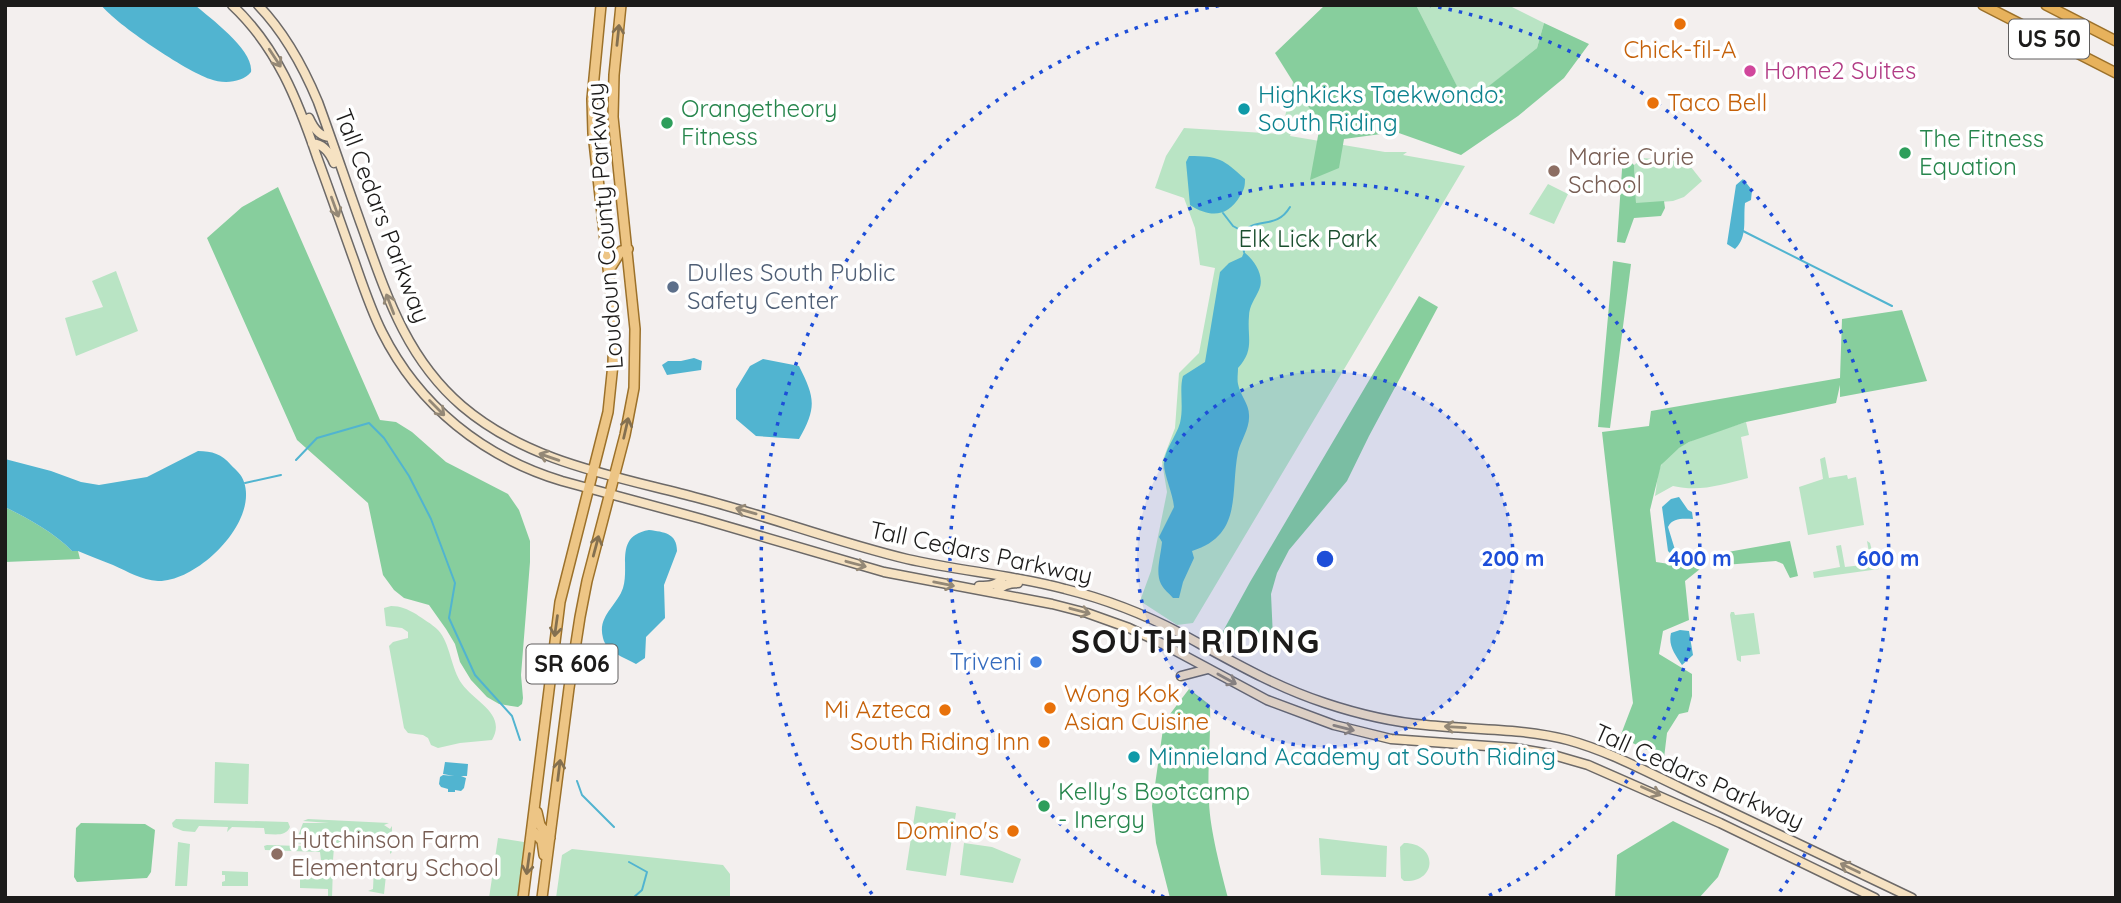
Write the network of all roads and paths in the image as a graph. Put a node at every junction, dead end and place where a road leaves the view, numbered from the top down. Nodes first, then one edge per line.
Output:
1 (232, 5) edge
2 (258, 5) edge
3 (601, 5) edge
4 (621, 5) edge
5 (1983, 5) edge
6 (2046, 5) edge
7 (2116, 41) edge
8 (2116, 73) edge
9 (294, 93) junction
10 (330, 137) junction
11 (312, 143) junction
12 (346, 183) junction
13 (628, 249) junction
14 (608, 271) junction
15 (593, 470) junction
16 (614, 475) junction
17 (588, 488) junction
18 (610, 494) junction
19 (1003, 577) junction
20 (1028, 581) junction
21 (965, 588) junction
22 (996, 593) junction
23 (1208, 669) junction
24 (1181, 676) dead end
25 (535, 804) junction
26 (532, 830) junction
27 (550, 838) junction
28 (546, 866) junction
29 (523, 898) edge
30 (542, 898) edge
31 (1875, 898) edge
32 (1912, 898) edge

1 -> 9 main road, Tall Cedars Parkway
2 - 10 main road, Tall Cedars Parkway
3 - 14 main road, Loudoun County Parkway / SR 606
13 -> 4 main road, Loudoun County Parkway / SR 606
5 - 8 highway, US 50
6 - 7 highway, US 50
9 - 10 main road
9 - 11 main road, Tall Cedars Parkway
10 - 12 main road, Tall Cedars Parkway
11 - 12 main road
11 -> 17 main road, Tall Cedars Parkway
15 -> 12 main road, Tall Cedars Parkway
13 - 14 main road
16 -> 13 main road, Loudoun County Parkway / SR 606
14 - 15 main road, Loudoun County Parkway / SR 606
15 - 16 main road, Tall Cedars Parkway
15 - 17 main road, Loudoun County Parkway / SR 606
16 - 18 main road, Loudoun County Parkway / SR 606
19 -> 16 main road, Tall Cedars Parkway
17 - 18 main road, Tall Cedars Parkway
17 -> 25 main road, Loudoun County Parkway / SR 606
18 -> 21 main road, Tall Cedars Parkway
27 -> 18 main road, Loudoun County Parkway / SR 606
19 - 20 main road, Tall Cedars Parkway
19 - 21 main road
20 - 22 main road
32 -> 20 main road, Tall Cedars Parkway
21 - 22 main road, Tall Cedars Parkway
22 -> 23 main road, Tall Cedars Parkway
23 - 24 main road
23 -> 31 main road, Tall Cedars Parkway
25 - 26 main road, Loudoun County Parkway / SR 606
25 - 27 main road
26 - 28 main road
26 -> 29 main road, Loudoun County Parkway / SR 606
27 - 28 main road, Loudoun County Parkway / SR 606
28 - 30 main road, Loudoun County Parkway / SR 606

